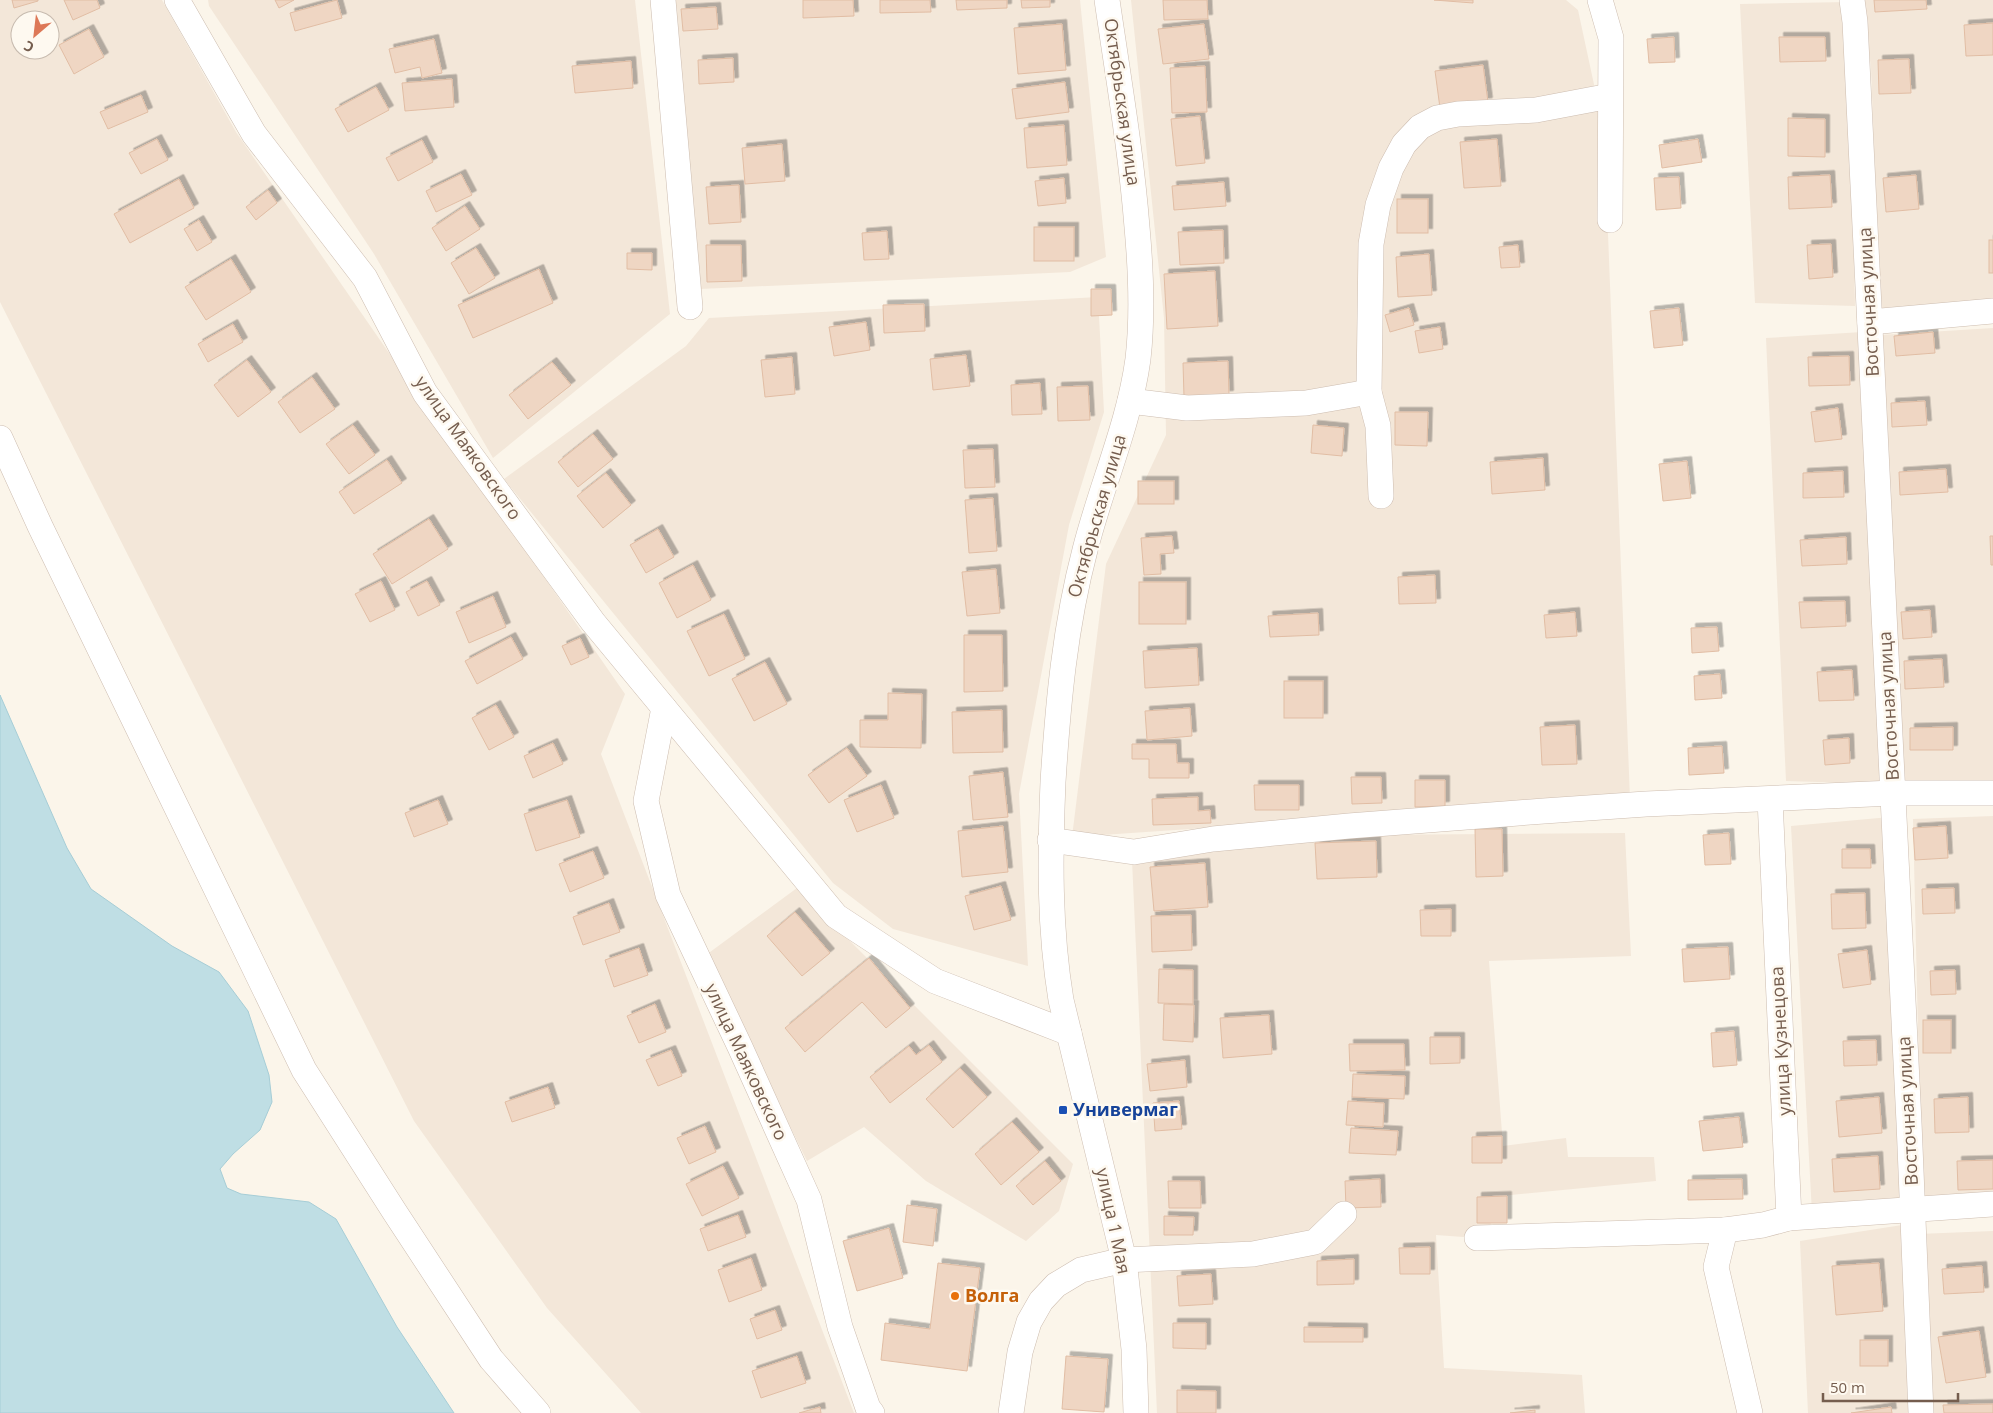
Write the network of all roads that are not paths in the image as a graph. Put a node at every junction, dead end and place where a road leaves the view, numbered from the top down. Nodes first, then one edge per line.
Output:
1 (177, 0) edge
2 (663, 0) edge
3 (1107, 0) edge
4 (1600, 0) edge
5 (1852, 0) edge
6 (1610, 96) junction
7 (1610, 220) dead end
8 (690, 307) dead end
9 (1993, 311) edge
10 (1870, 322) junction
11 (1369, 392) junction
12 (1130, 401) junction
13 (0, 438) edge
14 (1381, 496) dead end
15 (664, 708) junction
16 (1893, 793) junction
17 (1993, 793) edge
18 (1770, 798) junction
19 (1050, 840) junction
20 (1069, 1033) junction
21 (1993, 1204) edge
22 (1913, 1209) junction
23 (1344, 1214) dead end
24 (1789, 1218) junction
25 (1724, 1230) junction
26 (1477, 1238) dead end
27 (1124, 1260) junction
28 (538, 1413) edge
29 (872, 1413) edge
30 (1010, 1413) edge
31 (1136, 1413) edge
32 (1750, 1413) edge
33 (1921, 1413) edge

1 - 15 street, улица Маяковского
2 - 8 street
3 - 12 street, Октябрьская улица
4 - 6 street
5 - 10 street, Восточная улица
6 - 7 street
6 - 11 street
9 - 10 street
10 - 16 street, Восточная улица
11 - 12 street
11 - 14 street
12 - 19 street, Октябрьская улица
13 - 28 street
15 - 20 street, улица Маяковского
15 - 29 street, улица Маяковского
16 - 17 street
16 - 18 street
16 - 22 street, Восточная улица
18 - 19 street
18 - 24 street, улица Кузнецова
19 - 20 street, Октябрьская улица
20 - 27 street, улица 1 Мая
21 - 22 street
22 - 24 street
22 - 33 street, Восточная улица
23 - 27 street
24 - 25 street
25 - 26 street
25 - 32 street
27 - 30 street
27 - 31 street, улица 1 Мая

